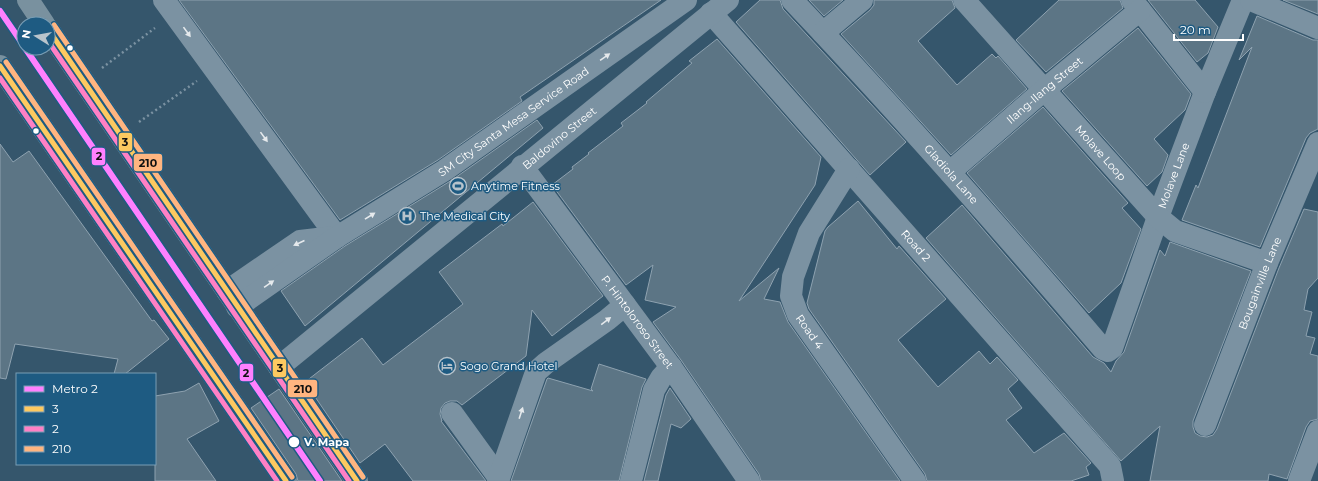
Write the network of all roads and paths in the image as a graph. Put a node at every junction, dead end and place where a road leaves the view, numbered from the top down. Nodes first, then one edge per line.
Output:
1 (28, 0) edge
2 (164, 0) edge
3 (686, 0) edge
4 (792, 0) edge
5 (862, 0) edge
6 (964, 0) edge
7 (1243, 0) edge
8 (1250, 0) edge
9 (1136, 5) edge
10 (719, 7) edge
11 (39, 16) edge
12 (1318, 28) edge
13 (823, 33) junction
14 (141, 38) dead end
15 (56, 41) edge
16 (116, 57) dead end
17 (0, 66) edge
18 (1044, 90) junction
19 (1206, 92) junction
20 (175, 96) dead end
21 (154, 111) dead end
22 (1318, 143) edge
23 (522, 166) junction
24 (849, 169) junction
25 (950, 172) junction
26 (1158, 217) junction
27 (337, 237) junction
28 (1267, 263) junction
29 (232, 299) junction
30 (625, 305) junction
31 (1108, 350) joint
32 (279, 367) junction
33 (671, 367) junction
34 (452, 413) dead end
35 (1205, 425) dead end
36 (1318, 431) edge
37 (499, 479) edge
38 (1318, 479) edge
39 (286, 481) edge
40 (357, 481) edge
41 (631, 481) edge
42 (749, 481) edge
43 (915, 481) edge
44 (1113, 481) edge
45 (1300, 481) edge

1 - 11 main road
2 -> 27 street
27 -> 3 street, SM City Santa Mesa Service Road
4 - 13 street, Gladiola Lane
5 - 13 street
6 - 18 street, Molave Loop
7 - 19 street, Molave Lane
8 - 12 street
9 - 18 street, Ilang-Ilang Street
9 - 19 street
10 - 23 street, Baldovino Street
10 - 24 street, Road 2
13 - 25 street, Gladiola Lane
14 - 16 path
15 - 29 main road
17 - 39 main road
18 - 25 street, Ilang-Ilang Street
18 - 26 street, Molave Loop
19 - 26 street, Molave Lane
20 - 21 path
22 - 28 street, Bougainville Lane
23 - 30 street, P. Hintoloroso Street
23 - 32 street, Baldovino Street
24 - 43 street, Road 4
24 - 44 street, Road 2
25 - 31 street, Gladiola Lane
26 - 28 street, Molave Loop
26 - 31 street, Molave Lane
27 - 29 street, SM City Santa Mesa Service Road
28 - 35 street, Bougainville Lane
29 - 32 main road
30 - 33 street, P. Hintoloroso Street
37 -> 30 street
32 - 40 main road
33 - 41 street
33 - 42 street, P. Hintoloroso Street
34 - 37 street
36 - 45 street
38 - 45 street

